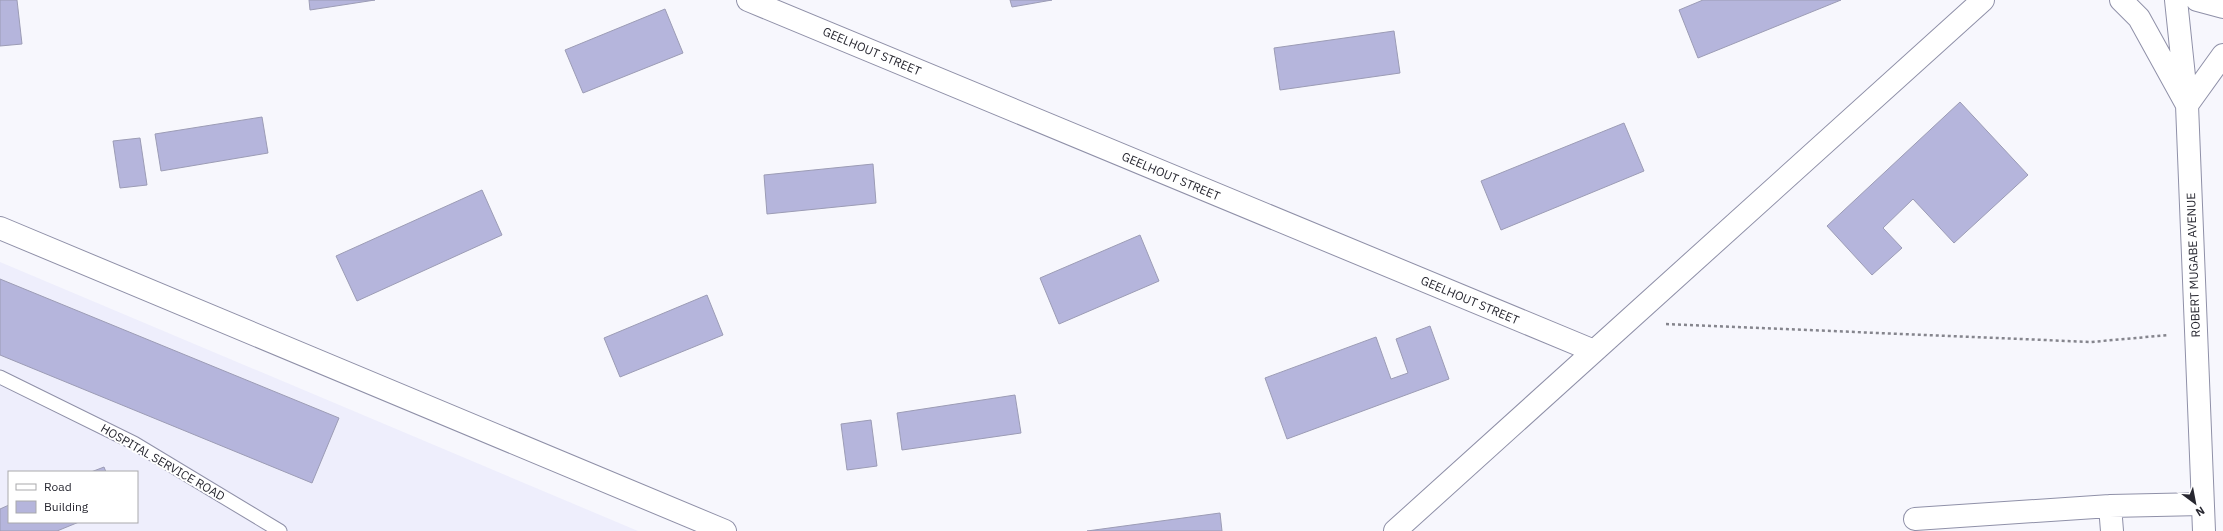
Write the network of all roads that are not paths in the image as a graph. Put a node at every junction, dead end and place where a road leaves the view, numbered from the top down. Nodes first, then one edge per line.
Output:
1 (748, 0) edge
2 (1983, 0) edge
3 (2121, 0) edge
4 (2176, 0) edge
5 (2196, 0) edge
6 (2223, 7) edge
7 (2223, 55) edge
8 (2187, 105) junction
9 (0, 228) edge
10 (1594, 351) junction
11 (0, 378) edge
12 (2202, 504) junction
13 (2110, 506) junction
14 (1915, 519) dead end
15 (280, 531) edge
16 (725, 531) edge
17 (1395, 531) edge
18 (2112, 531) edge
19 (2204, 531) edge

1 - 10 street, GEELHOUT STREET
2 - 10 street
3 - 8 street
4 - 8 street, ROBERT MUGABE AVENUE
5 - 6 street
7 - 8 street
8 - 12 street, ROBERT MUGABE AVENUE
9 - 16 street
10 - 17 street
11 - 15 lane, HOSPITAL SERVICE ROAD
12 - 13 street
12 - 19 street, ROBERT MUGABE AVENUE
13 - 14 street
13 - 18 street

